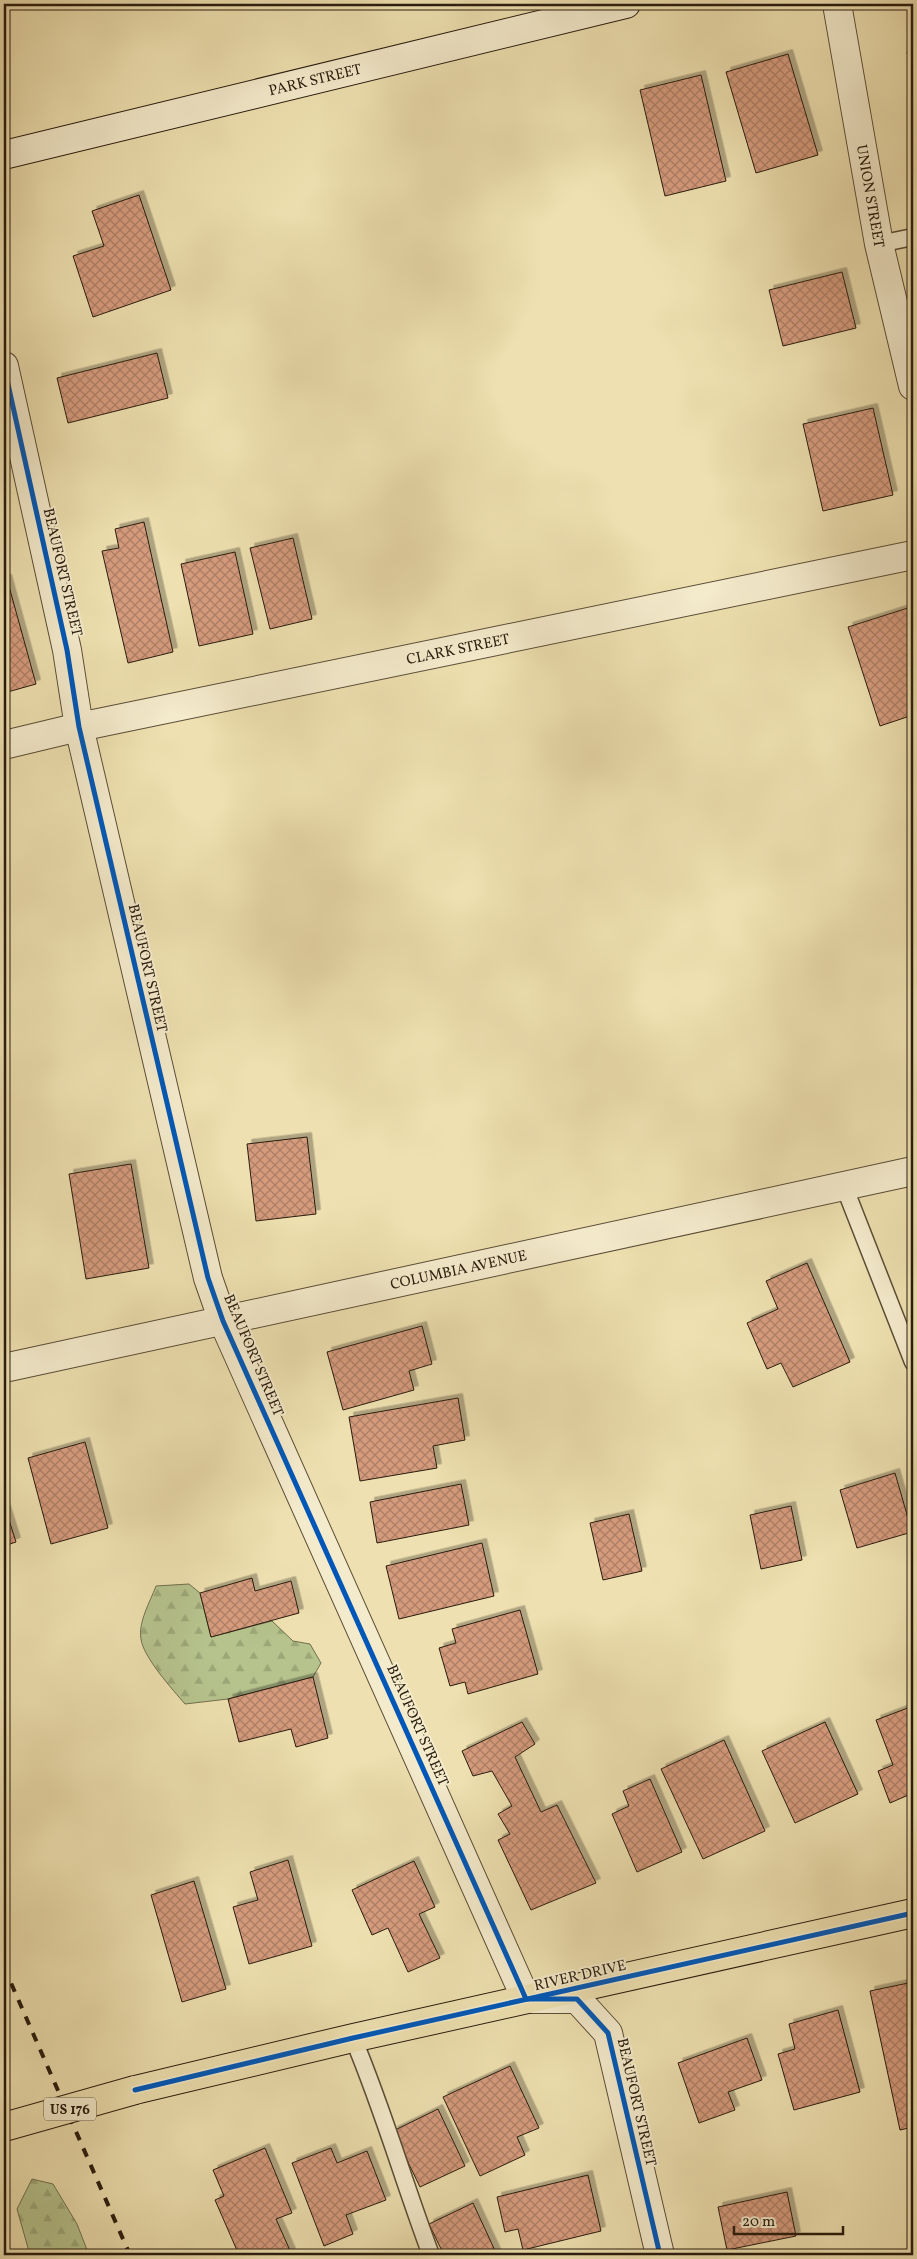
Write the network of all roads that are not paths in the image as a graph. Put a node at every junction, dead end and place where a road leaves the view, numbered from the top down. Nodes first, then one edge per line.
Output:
1 (626, 4) edge
2 (837, 4) edge
3 (4, 155) edge
4 (913, 237) edge
5 (879, 244) junction
6 (4, 366) edge
7 (913, 386) edge
8 (913, 556) edge
9 (79, 727) junction
10 (4, 745) edge
11 (913, 1171) edge
12 (844, 1186) junction
13 (223, 1321) junction
14 (913, 1362) edge
15 (4, 1368) edge
16 (913, 1913) edge
17 (526, 1999) junction
18 (353, 2038) junction
19 (4, 2127) edge
20 (431, 2255) edge
21 (660, 2255) edge

1 - 3 street, PARK STREET
2 - 5 street, UNION STREET
4 - 5 lane
5 - 7 street, UNION STREET
6 - 9 street, BEAUFORT STREET
8 - 9 street, CLARK STREET
9 - 10 street, CLARK STREET
9 - 13 street, BEAUFORT STREET
11 - 12 street, COLUMBIA AVENUE
12 - 13 street, COLUMBIA AVENUE
12 - 14 lane
13 - 15 street, COLUMBIA AVENUE
13 - 17 street, BEAUFORT STREET
16 - 17 main road, RIVER DRIVE / US 176
17 - 18 main road, RIVER DRIVE / US 176
17 - 21 street, BEAUFORT STREET
18 - 19 main road, RIVER DRIVE / US 176, bridge
18 - 20 lane

